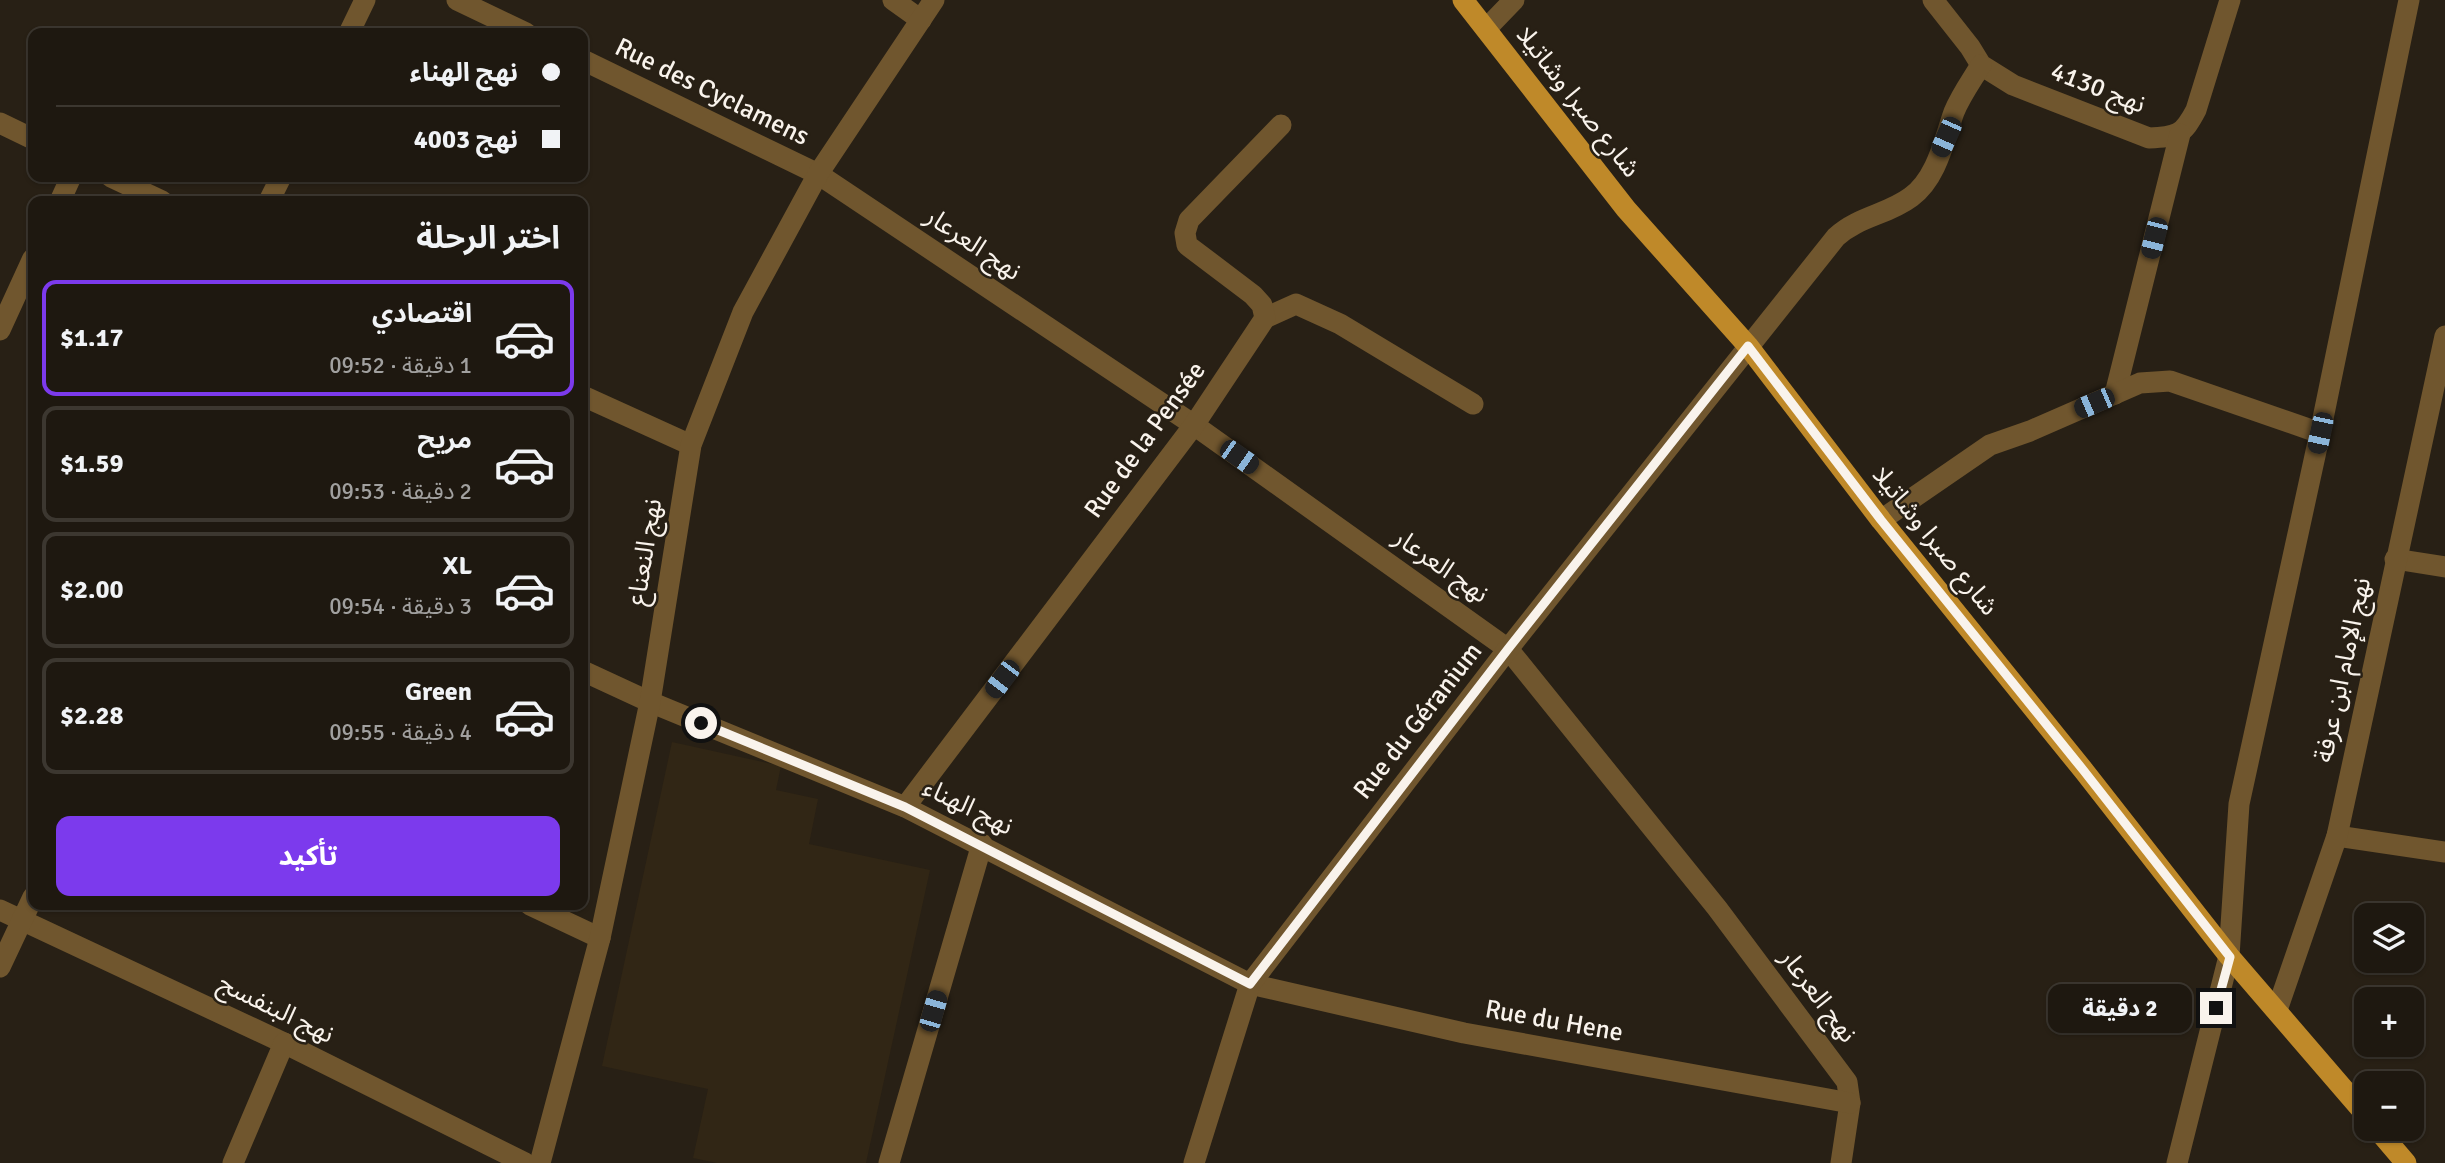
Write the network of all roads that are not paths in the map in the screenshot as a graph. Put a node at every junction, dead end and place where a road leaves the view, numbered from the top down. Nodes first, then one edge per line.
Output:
1 (365, 0) edge
2 (457, 0) edge
3 (893, 0) edge
4 (934, 0) edge
5 (1463, 0) edge
6 (1514, 0) edge
7 (1933, 0) edge
8 (2230, 0) edge
9 (2409, 0) edge
10 (920, 20) junction
11 (351, 28) edge
12 (516, 28) edge
13 (1486, 29) junction
14 (588, 62) edge
15 (1981, 65) junction
16 (0, 123) edge
17 (1281, 125) dead end
18 (2180, 134) junction
19 (28, 137) edge
20 (818, 174) junction
21 (122, 182) edge
22 (151, 196) edge
23 (28, 269) edge
24 (1265, 318) junction
25 (0, 330) edge
26 (2445, 336) edge
27 (1748, 346) junction
28 (2115, 394) junction
29 (588, 398) edge
30 (1472, 404) dead end
31 (1194, 425) junction
32 (2320, 433) junction
33 (691, 445) junction
34 (1881, 520) junction
35 (2395, 559) junction
36 (2445, 567) edge
37 (1508, 649) junction
38 (588, 673) edge
39 (650, 702) junction
40 (905, 807) junction
41 (2337, 836) junction
42 (982, 844) junction
43 (2445, 852) edge
44 (28, 907) edge
45 (0, 910) edge
46 (541, 910) edge
47 (22, 920) junction
48 (600, 938) junction
49 (2230, 957) junction
50 (0, 967) edge
51 (1250, 984) junction
52 (2277, 1010) junction
53 (284, 1043) junction
54 (2354, 1101) edge
55 (1850, 1103) junction
56 (2387, 1141) edge
57 (233, 1163) edge
58 (525, 1163) edge
59 (540, 1163) edge
60 (889, 1163) edge
61 (1194, 1163) edge
62 (1841, 1163) edge
63 (2176, 1163) edge
64 (2406, 1163) edge

1 - 11 street
2 - 12 street
3 - 10 street
4 - 10 street, نهج النعناع
5 - 13 main road, شارع صبرا وشاتيلا
6 - 13 street
7 - 15 street, نهج 4130
8 - 18 street
9 - 32 street
10 - 20 street, نهج النعناع
13 - 27 main road, شارع صبرا وشاتيلا
14 - 20 street, Rue des Cyclamens
15 - 18 street, نهج 4130
15 - 27 street, Rue du Géranium
16 - 19 street
17 - 24 street
18 - 28 street
20 - 31 street, نهج العرعار
20 - 33 street, نهج النعناع
21 - 22 street
23 - 25 street
24 - 30 street
24 - 31 street, Rue de la Pensée
26 - 35 street, نهج الإمام ابن عرفة
27 - 34 main road, شارع صبرا وشاتيلا
27 - 37 street, Rue du Géranium
28 - 32 street
28 - 34 street
29 - 33 street
31 - 37 street, نهج العرعار
31 - 40 street, Rue de la Pensée
32 - 49 street
33 - 39 street, نهج النعناع
34 - 49 main road, شارع صبرا وشاتيلا
35 - 36 street
35 - 41 street, نهج الإمام ابن عرفة
37 - 51 street, Rue du Géranium
37 - 55 street, نهج العرعار
38 - 39 street, نهج الهناء
39 - 40 street, نهج الهناء
39 - 48 street, نهج النعناع
40 - 42 street, نهج الهناء
41 - 43 street
41 - 52 street, نهج الإمام ابن عرفة
42 - 51 street, نهج الهناء
42 - 60 street
44 - 47 street
45 - 47 street, نهج البنفسج
46 - 48 street
47 - 50 street
47 - 53 street, نهج البنفسج
48 - 59 street, نهج النعناع
49 - 52 main road, شارع صبرا وشاتيلا
49 - 63 street
51 - 55 street, Rue du Hene
51 - 61 street, Rue du Géranium
52 - 54 main road, شارع صبرا وشاتيلا
53 - 57 street
53 - 58 street, نهج البنفسج
55 - 62 street, نهج العرعار
56 - 64 main road

